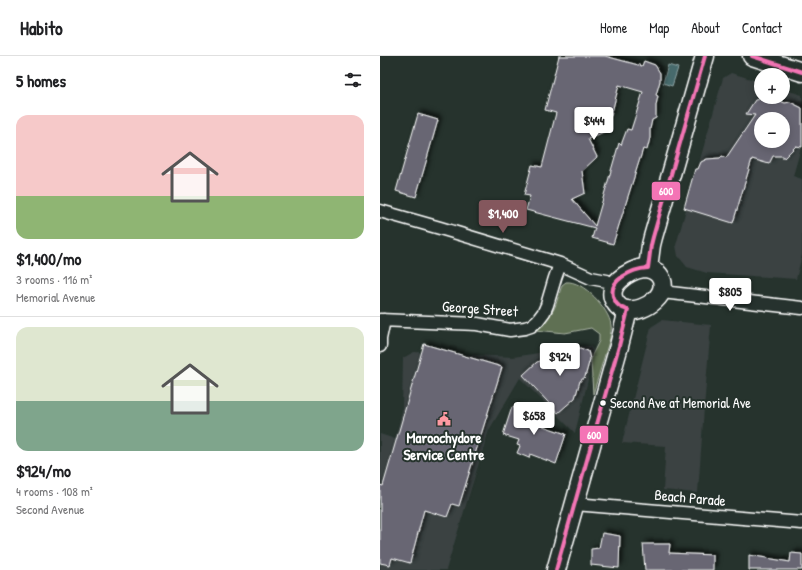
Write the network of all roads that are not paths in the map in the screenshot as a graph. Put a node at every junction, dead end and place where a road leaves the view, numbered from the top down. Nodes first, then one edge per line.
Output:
1 (705, 56) edge
2 (752, 56) edge
3 (802, 72) edge
4 (380, 211) edge
5 (560, 264) junction
6 (648, 268) junction
7 (616, 285) junction
8 (662, 292) junction
9 (802, 308) edge
10 (628, 310) junction
11 (382, 320) edge
12 (380, 346) edge
13 (575, 504) junction
14 (802, 523) edge
15 (556, 570) edge

1 - 6 street
2 - 3 street
4 - 5 street
5 - 7 street
5 - 11 street, George Street
6 - 7 street
6 - 8 street
7 - 10 street
8 - 9 street
8 - 10 street
10 - 13 street
11 - 12 street
13 - 14 street, Beach Parade
13 - 15 street

